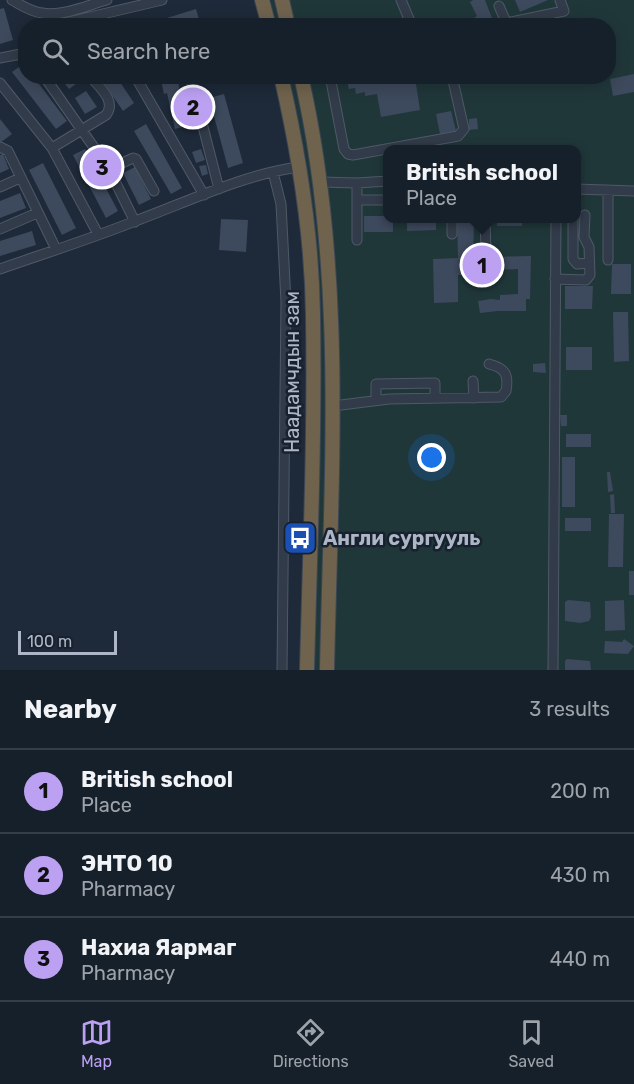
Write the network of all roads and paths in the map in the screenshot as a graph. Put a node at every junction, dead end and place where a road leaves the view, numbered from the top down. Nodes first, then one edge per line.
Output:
1 (12, 0) edge
2 (107, 0) edge
3 (162, 0) edge
4 (262, 0) edge
5 (282, 0) edge
6 (401, 0) edge
7 (560, 0) edge
8 (89, 2) edge
9 (499, 6) dead end
10 (86, 18) edge
11 (267, 18) edge
12 (286, 18) edge
13 (409, 18) edge
14 (504, 18) edge
15 (527, 18) edge
16 (18, 55) edge
17 (0, 58) edge
18 (0, 82) edge
19 (50, 84) edge
20 (96, 84) edge
21 (140, 84) edge
22 (192, 84) edge
23 (283, 84) edge
24 (303, 84) edge
25 (332, 84) edge
26 (455, 84) edge
27 (83, 129) junction
28 (408, 145) edge
29 (0, 147) edge
30 (52, 148) junction
31 (383, 150) edge
32 (299, 167) junction
33 (109, 169) junction
34 (273, 172) junction
35 (20, 178) junction
36 (321, 182) junction
37 (383, 182) edge
38 (357, 183) junction
39 (0, 187) edge
40 (219, 189) junction
41 (581, 189) edge
42 (608, 190) junction
43 (154, 191) dead end
44 (634, 191) edge
45 (204, 195) junction
46 (358, 200) junction
47 (383, 200) edge
48 (37, 213) junction
49 (585, 215) dead end
50 (135, 222) junction
51 (452, 223) edge
52 (485, 223) edge
53 (556, 223) edge
54 (573, 223) edge
55 (0, 229) edge
56 (98, 234) junction
57 (452, 234) dead end
58 (357, 240) dead end
59 (56, 249) junction
60 (486, 250) dead end
61 (608, 260) dead end
62 (589, 264) junction
63 (0, 268) edge
64 (555, 279) junction
65 (489, 364) dead end
66 (473, 381) dead end
67 (435, 398) junction
68 (474, 398) junction
69 (376, 400) junction
70 (333, 406) junction
71 (311, 479) junction
72 (331, 481) junction
73 (310, 554) junction
74 (329, 560) junction
75 (282, 670) edge
76 (308, 670) edge
77 (327, 670) edge
78 (553, 670) edge

1 - 8 street
2 - 8 street
3 - 10 street
4 - 11 highway
5 - 12 highway
6 - 13 street
7 - 15 street
9 - 14 street
16 - 17 street
18 - 30 street
19 - 27 street
20 - 27 street
21 - 45 street
22 - 40 street
23 - 32 highway, Наадамчдын зам
24 - 36 highway, Наадамчдын зам
25 - 31 street
26 - 28 street
27 - 30 street
27 - 33 street
29 - 35 street
30 - 56 street
32 - 34 street
32 - 71 highway, Наадамчдын зам
33 - 43 street
33 - 50 street
34 - 40 street
34 - 75 street
35 - 39 street
35 - 48 street
36 - 38 street
36 - 70 highway, Наадамчдын зам
37 - 38 street
38 - 46 street
40 - 45 street
41 - 42 street
42 - 44 street
42 - 61 street
45 - 50 street
46 - 47 street
46 - 58 street
48 - 55 street
48 - 59 street
49 - 62 street
50 - 56 street
51 - 57 street
52 - 60 street
53 - 64 street
54 - 62 street
56 - 59 street
59 - 63 street
62 - 64 street
64 - 78 street
65 - 68 street
66 - 68 street
67 - 68 street
67 - 69 street
67 - 69 street
69 - 70 street
70 - 72 highway, Наадамчдын зам
71 - 72 highway
71 - 73 highway, Наадамчдын зам
72 - 74 highway, Наадамчдын зам
73 - 74 highway
73 - 76 highway, Наадамчдын зам
74 - 77 highway, Наадамчдын зам

